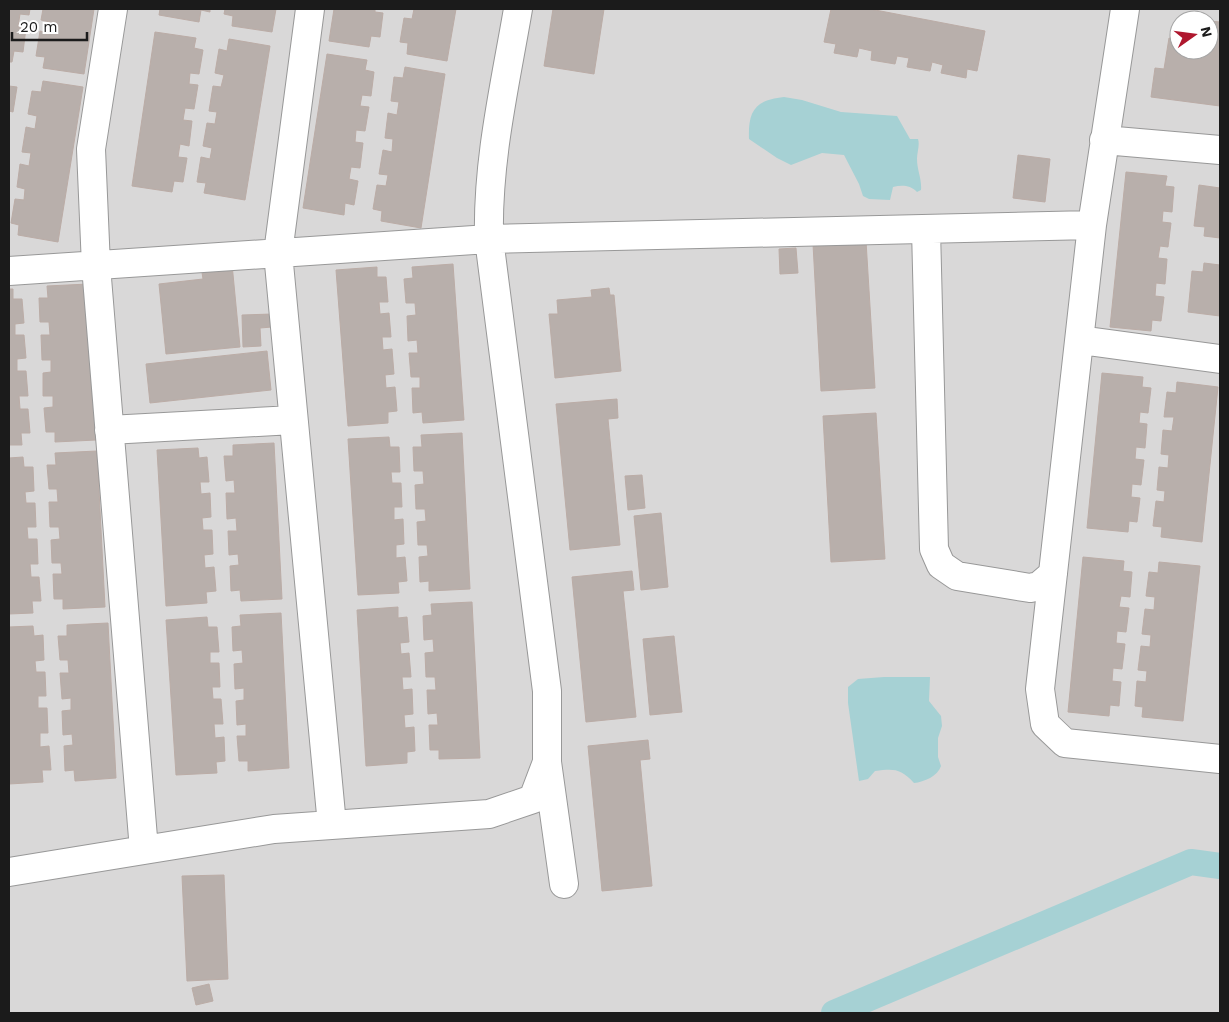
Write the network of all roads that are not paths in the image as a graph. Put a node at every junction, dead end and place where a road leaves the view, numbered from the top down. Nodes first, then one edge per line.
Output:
1 (113, 9) edge
2 (310, 9) edge
3 (518, 9) edge
4 (1125, 9) edge
5 (1104, 140) junction
6 (1220, 150) edge
7 (1092, 226) junction
8 (926, 229) junction
9 (489, 239) junction
10 (278, 253) junction
11 (96, 266) junction
12 (9, 271) edge
13 (1080, 340) junction
14 (1220, 359) edge
15 (293, 420) junction
16 (109, 430) junction
17 (1053, 574) junction
18 (1220, 759) edge
19 (547, 762) junction
20 (332, 825) junction
21 (144, 850) junction
22 (9, 872) edge
23 (564, 884) dead end

1 - 11 street
2 - 10 street
3 - 9 street
4 - 5 street
5 - 6 street
5 - 7 street
7 - 8 street
7 - 13 street
8 - 9 street
8 - 17 street
9 - 10 street
9 - 19 street
10 - 11 street
10 - 15 street
11 - 12 street
11 - 16 street
13 - 14 street
13 - 17 street
15 - 16 street
15 - 20 street
16 - 21 street
17 - 18 street
19 - 20 street
19 - 23 street
20 - 21 street
21 - 22 street

